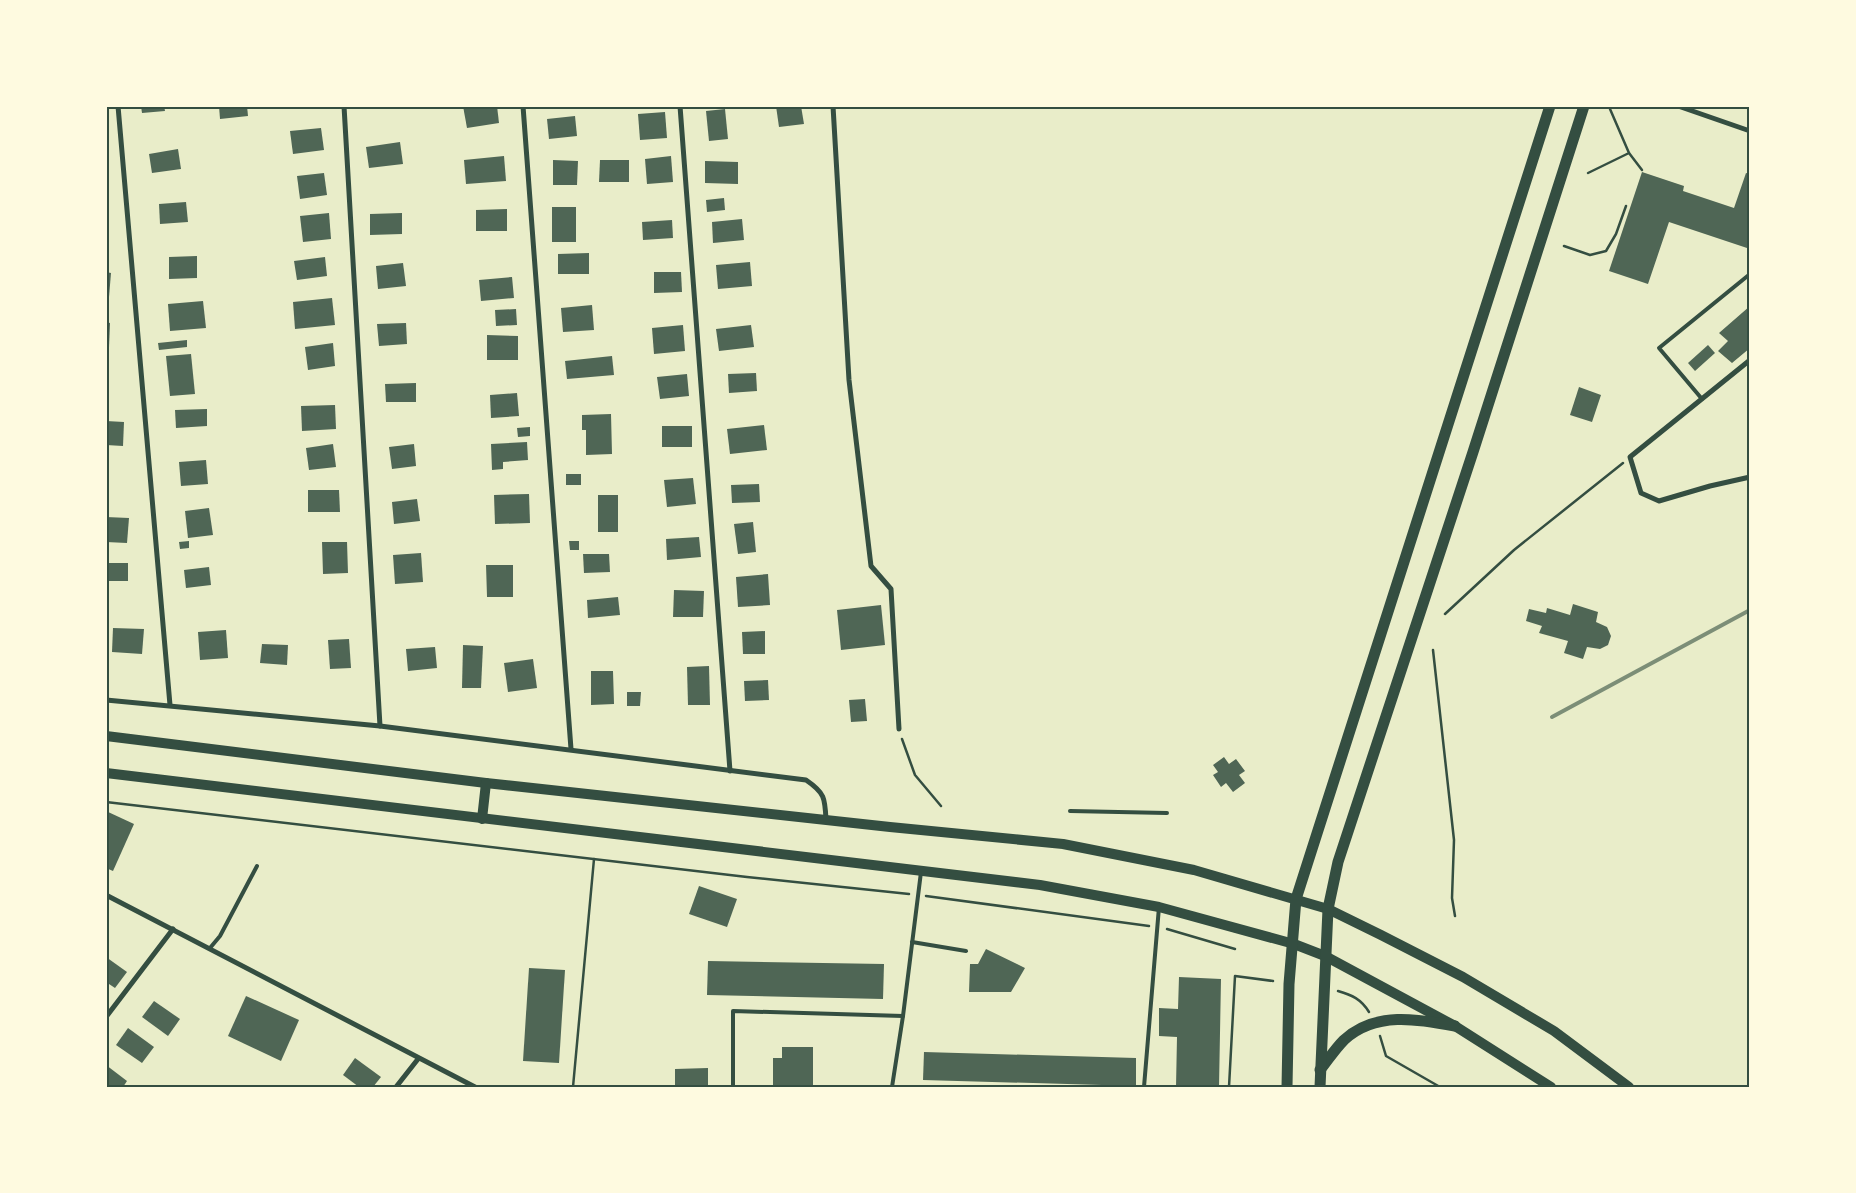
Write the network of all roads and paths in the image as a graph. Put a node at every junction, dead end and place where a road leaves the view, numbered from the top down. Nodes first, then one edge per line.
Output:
1 (118, 106) edge
2 (344, 106) edge
3 (523, 106) edge
4 (680, 106) edge
5 (833, 106) edge
6 (1550, 106) edge
7 (1584, 106) edge
8 (1678, 106) edge
9 (1610, 109) dead end
10 (1750, 131) edge
11 (1629, 153) junction
12 (1642, 170) dead end
13 (1588, 173) dead end
14 (1626, 206) dead end
15 (1564, 246) dead end
16 (1750, 274) edge
17 (1750, 360) edge
18 (1702, 399) junction
19 (1630, 457) junction
20 (1750, 477) edge
21 (1445, 614) dead end
22 (1433, 650) dead end
23 (106, 700) edge
24 (170, 705) junction
25 (380, 726) junction
26 (899, 729) joint
27 (106, 736) edge
28 (571, 749) junction
29 (730, 771) junction
30 (106, 773) edge
31 (486, 783) junction
32 (106, 802) edge
33 (941, 806) dead end
34 (1070, 811) dead end
35 (1167, 813) dead end
36 (482, 819) junction
37 (826, 820) junction
38 (594, 859) junction
39 (257, 866) dead end
40 (921, 872) junction
41 (918, 894) junction
42 (106, 895) edge
43 (1296, 900) junction
44 (1159, 907) junction
45 (1328, 910) junction
46 (1455, 916) dead end
47 (1158, 927) junction
48 (173, 928) junction
49 (912, 942) junction
50 (1294, 944) junction
51 (210, 948) junction
52 (1235, 949) dead end
53 (966, 950) dead end
54 (1325, 956) junction
55 (1273, 980) dead end
56 (1332, 989) dead end
57 (1371, 1015) dead end
58 (106, 1016) edge
59 (903, 1016) junction
60 (1455, 1026) junction
61 (1379, 1033) dead end
62 (418, 1059) junction
63 (1320, 1070) junction
64 (396, 1087) edge
65 (475, 1087) edge
66 (573, 1087) edge
67 (733, 1087) edge
68 (892, 1087) edge
69 (1144, 1087) edge
70 (1229, 1087) edge
71 (1287, 1087) edge
72 (1320, 1087) edge
73 (1440, 1087) edge
74 (1551, 1087) edge
75 (1629, 1087) edge

1 - 24 street
2 - 25 street
3 - 28 street
4 - 29 street
5 - 26 street
6 - 43 main road
7 - 45 main road
8 - 10 street
9 - 11 path
11 - 12 path
11 - 13 path
14 - 15 path
16 - 18 lane
17 - 18 street
18 - 19 street
19 - 20 street
19 - 21 path
22 - 46 path
23 - 24 street
24 - 25 street
25 - 28 street
26 - 33 path
27 - 31 main road
28 - 29 street
29 - 37 street
30 - 36 main road
31 - 36 main road
31 - 37 main road
32 - 38 path
34 - 35 lane
36 - 40 main road
37 - 43 main road
38 - 41 path
38 - 66 path
39 - 51 lane
40 - 41 lane
40 - 44 main road
41 - 47 path
41 - 49 lane
42 - 48 street
43 - 45 main road
43 - 50 main road
44 - 47 lane
44 - 50 main road
45 - 54 main road
45 - 75 main road
47 - 52 path
47 - 69 lane
48 - 51 street
48 - 58 street
49 - 53 lane
49 - 59 lane
50 - 54 main road
50 - 71 main road
51 - 62 street
54 - 60 main road
54 - 63 main road
55 - 70 path
56 - 57 path
59 - 67 lane
59 - 68 lane
60 - 63 main road
60 - 74 main road
61 - 73 path
62 - 64 street
62 - 65 street
63 - 72 main road

